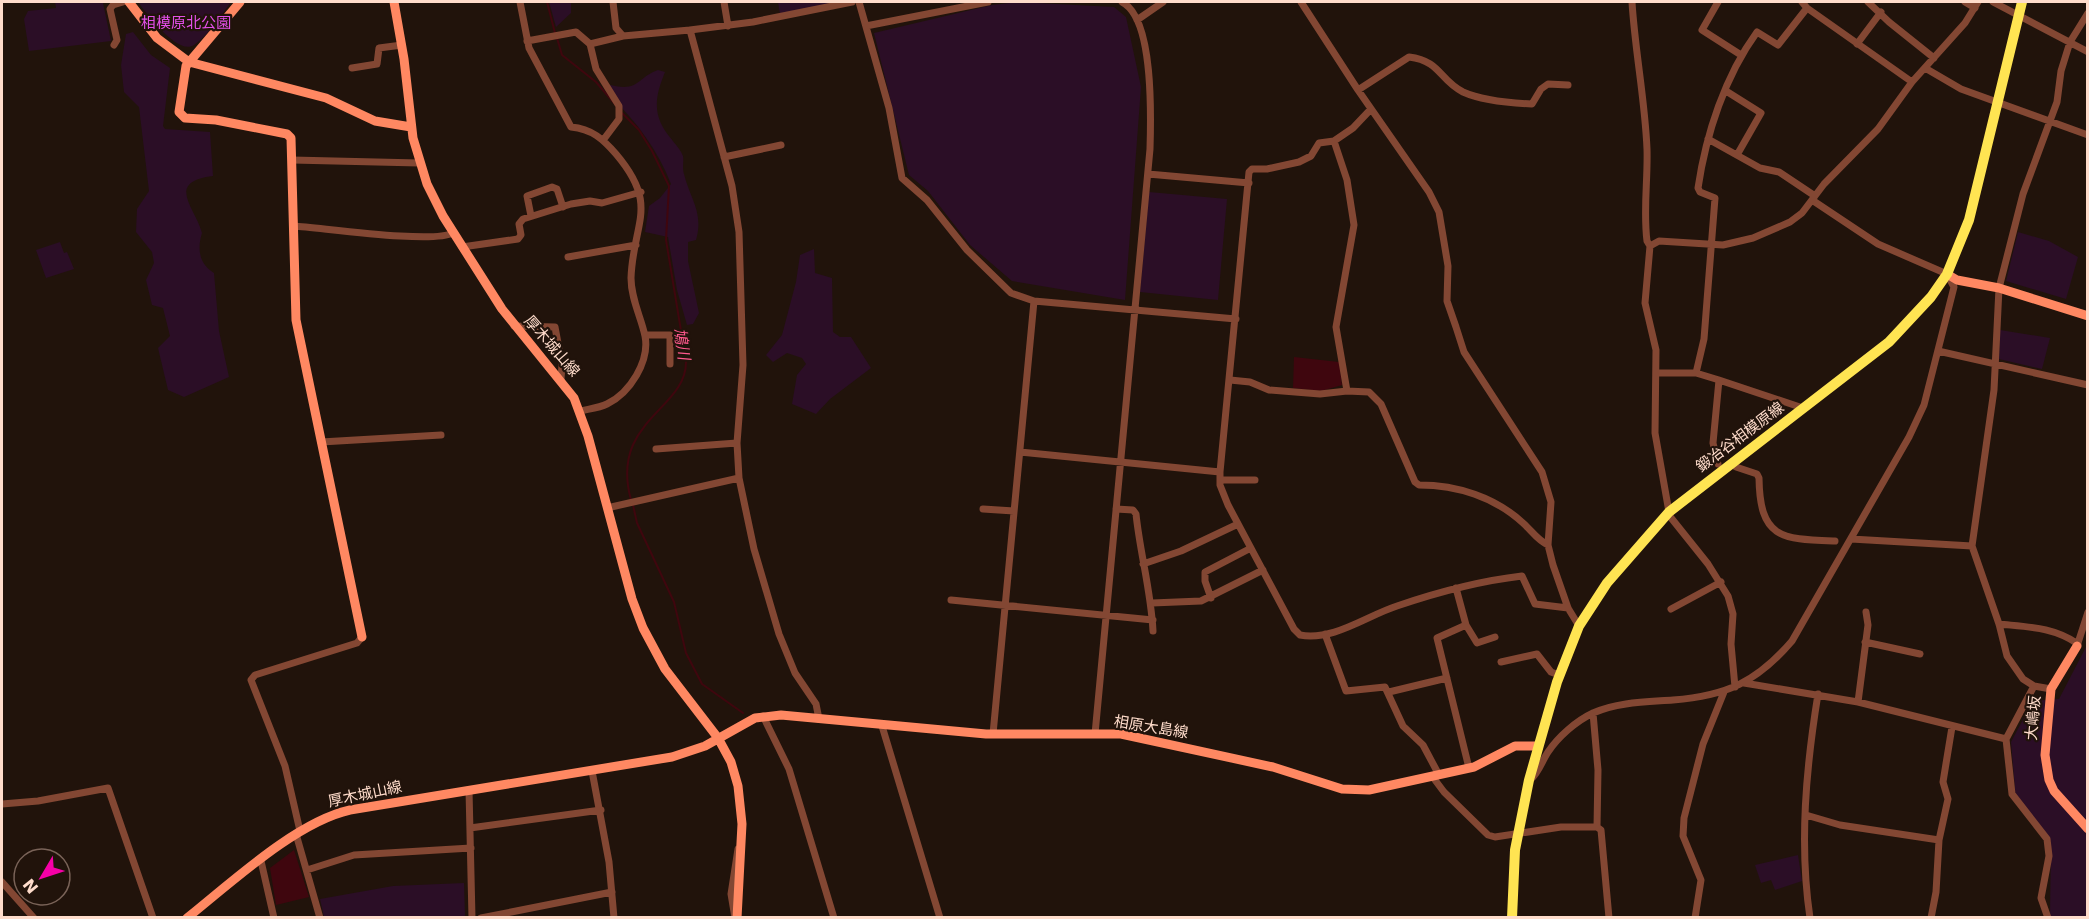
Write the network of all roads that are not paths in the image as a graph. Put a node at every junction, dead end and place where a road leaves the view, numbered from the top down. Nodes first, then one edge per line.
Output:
1 (123, 2) edge
2 (129, 2) edge
3 (240, 2) edge
4 (394, 2) edge
5 (520, 2) edge
6 (613, 2) edge
7 (724, 2) edge
8 (852, 2) edge
9 (859, 2) edge
10 (988, 2) edge
11 (1122, 2) edge
12 (1164, 2) edge
13 (1301, 2) edge
14 (1632, 2) edge
15 (1718, 2) edge
16 (1868, 2) edge
17 (1965, 2) edge
18 (1993, 2) edge
19 (2022, 2) edge
20 (1804, 5) edge
21 (1977, 5) edge
22 (1881, 12) junction
23 (2088, 12) edge
24 (2019, 13) junction
25 (1137, 20) junction
26 (728, 26) junction
27 (866, 26) junction
28 (690, 30) junction
29 (623, 36) junction
30 (527, 41) junction
31 (2070, 42) junction
32 (590, 44) junction
33 (1857, 44) junction
34 (114, 45) dead end
35 (402, 45) junction
36 (2088, 52) edge
37 (1741, 55) junction
38 (1934, 58) junction
39 (189, 62) junction
40 (352, 68) dead end
41 (1925, 68) junction
42 (1912, 82) junction
43 (1568, 85) dead end
44 (1358, 90) junction
45 (1726, 91) junction
46 (1998, 100) junction
47 (1371, 109) junction
48 (2051, 121) junction
49 (411, 127) junction
50 (2088, 135) edge
51 (604, 139) junction
52 (1708, 140) junction
53 (1335, 141) junction
54 (781, 145) dead end
55 (1737, 155) junction
56 (724, 157) junction
57 (292, 159) junction
58 (419, 163) junction
59 (1148, 174) junction
60 (1249, 183) junction
61 (640, 192) junction
62 (1814, 198) junction
63 (563, 207) junction
64 (531, 216) junction
65 (294, 226) junction
66 (453, 233) junction
67 (636, 244) junction
68 (1710, 244) junction
69 (1650, 246) junction
70 (462, 247) junction
71 (568, 257) dead end
72 (1947, 273) junction
73 (1999, 288) junction
74 (1034, 301) junction
75 (1135, 310) junction
76 (2088, 316) edge
77 (1236, 320) junction
78 (514, 326) junction
79 (645, 335) junction
80 (1938, 351) junction
81 (670, 364) dead end
82 (1995, 365) junction
83 (1657, 373) junction
84 (1696, 373) junction
85 (561, 379) junction
86 (1230, 380) junction
87 (1719, 380) junction
88 (2088, 385) edge
89 (1347, 391) junction
90 (1803, 408) junction
91 (580, 411) junction
92 (441, 435) dead end
93 (321, 442) junction
94 (737, 443) junction
95 (656, 449) dead end
96 (1020, 452) junction
97 (1120, 461) junction
98 (1718, 464) dead end
99 (1736, 466) dead end
100 (1220, 472) junction
101 (739, 478) junction
102 (1220, 480) junction
103 (1255, 480) dead end
104 (607, 508) junction
105 (983, 509) dead end
106 (1116, 509) junction
107 (1014, 511) junction
108 (1669, 513) junction
109 (1238, 524) junction
110 (1851, 539) junction
111 (1835, 541) dead end
112 (1548, 545) junction
113 (1972, 546) junction
114 (1251, 548) junction
115 (1143, 564) junction
116 (1263, 570) junction
117 (1721, 582) junction
118 (1456, 588) junction
119 (1211, 598) junction
120 (951, 600) dead end
121 (1152, 603) junction
122 (1005, 605) junction
123 (1568, 608) junction
124 (1671, 609) dead end
125 (1866, 612) dead end
126 (2088, 612) edge
127 (1106, 615) junction
128 (1153, 620) junction
129 (1999, 624) junction
130 (1466, 625) junction
131 (1579, 626) junction
132 (1153, 631) dead end
133 (1325, 634) junction
134 (362, 637) joint
135 (1495, 637) dead end
136 (1865, 642) junction
137 (2078, 645) junction
138 (1920, 654) dead end
139 (1501, 662) dead end
140 (1559, 675) junction
141 (1447, 678) junction
142 (1744, 683) junction
143 (2034, 686) junction
144 (1735, 687) junction
145 (2051, 687) junction
146 (1389, 692) junction
147 (1724, 692) junction
148 (1818, 694) junction
149 (1858, 702) junction
150 (1593, 713) junction
151 (763, 716) junction
152 (819, 719) junction
153 (882, 726) junction
154 (1952, 727) junction
155 (993, 734) junction
156 (1095, 734) junction
157 (718, 738) junction
158 (2006, 739) junction
159 (1536, 746) junction
160 (1469, 768) junction
161 (592, 771) junction
162 (1435, 776) junction
163 (1528, 780) junction
164 (469, 790) junction
165 (2, 804) edge
166 (601, 810) junction
167 (1806, 815) junction
168 (1598, 827) junction
169 (470, 828) junction
170 (2088, 829) edge
171 (298, 832) junction
172 (1517, 833) junction
173 (1940, 840) junction
174 (471, 848) junction
175 (261, 861) junction
176 (307, 870) junction
177 (2, 882) edge
178 (612, 892) junction
179 (34, 918) edge
180 (153, 918) edge
181 (187, 918) edge
182 (274, 918) edge
183 (320, 918) edge
184 (472, 918) edge
185 (482, 918) edge
186 (614, 918) edge
187 (736, 918) edge
188 (834, 918) edge
189 (940, 918) edge
190 (1512, 918) edge
191 (1609, 918) edge
192 (1695, 918) edge
193 (1810, 918) edge
194 (1931, 918) edge
195 (2048, 918) edge

1 - 34 street
2 - 39 street
3 - 39 street
4 - 35 street, 厚木城山線
5 - 30 street
6 - 29 street
7 - 26 street
8 - 26 street
9 - 27 street
10 - 27 street
11 - 25 street
12 - 25 street
13 - 44 street
14 - 69 street
15 - 37 street
16 - 22 street
17 - 21 street
18 - 24 street
19 - 24 main road, 鍛冶谷相模原線
20 - 33 street
20 - 37 street
21 - 38 street
22 - 33 street
22 - 38 street
23 - 31 street
24 - 31 street
24 - 46 main road, 鍛冶谷相模原線
25 - 59 street
26 - 28 street
27 - 74 street
28 - 29 street
28 - 56 street
29 - 32 street
30 - 32 street
30 - 51 street
31 - 36 street
31 - 48 street
32 - 51 street
33 - 42 street
35 - 40 street
35 - 49 street, 厚木城山線
37 - 45 street
38 - 41 street
39 - 49 street
39 - 57 street
41 - 42 street
41 - 46 street
42 - 62 street
43 - 44 street
44 - 47 street
45 - 52 street
45 - 55 street
46 - 48 street
46 - 72 main road, 鍛冶谷相模原線
47 - 53 street
47 - 112 street
48 - 50 street
48 - 73 street
49 - 58 street, 厚木城山線
51 - 61 street
52 - 55 street
52 - 68 street
53 - 60 street
53 - 89 street
54 - 56 street
55 - 62 street
56 - 94 street
57 - 58 street
57 - 65 street
58 - 66 street, 厚木城山線
59 - 60 street
59 - 75 street
60 - 77 street
61 - 63 street
61 - 67 street
62 - 68 street
62 - 72 street
63 - 64 street
63 - 64 street
64 - 70 street
65 - 66 street
65 - 93 street
66 - 70 street, 厚木城山線
67 - 71 street
67 - 79 street
68 - 69 street
68 - 84 street
69 - 83 street
70 - 78 street, 厚木城山線
72 - 73 street
72 - 80 street
72 - 90 main road, 鍛冶谷相模原線
73 - 76 street
73 - 82 street
74 - 75 street
74 - 96 street
75 - 77 street
75 - 97 street
77 - 86 street
78 - 85 street, 厚木城山線
78 - 85 street
79 - 81 street
79 - 91 street
80 - 82 street
80 - 110 street
82 - 88 street
82 - 113 street
83 - 84 street
83 - 108 street
84 - 87 street
85 - 91 street, 厚木城山線
86 - 89 street
86 - 100 street
87 - 90 street
87 - 98 street
89 - 112 street
90 - 108 main road, 鍛冶谷相模原線
91 - 104 street, 厚木城山線
92 - 93 street
93 - 134 street
94 - 95 street
94 - 101 street
96 - 97 street
96 - 107 street
97 - 100 street
97 - 106 street
99 - 111 street
100 - 102 street
101 - 104 street
101 - 152 street
102 - 103 street
102 - 109 street
104 - 157 street, 厚木城山線
105 - 107 street
106 - 115 street
106 - 127 street
107 - 122 street
108 - 117 street
108 - 131 main road, 鍛冶谷相模原線
109 - 114 street
109 - 115 street
110 - 113 street
110 - 142 street
112 - 123 street
113 - 129 street
114 - 116 street
114 - 119 street
115 - 121 street
116 - 119 street
116 - 133 street
117 - 124 street
117 - 144 street
118 - 123 street
118 - 130 street
118 - 133 street
119 - 121 street
120 - 122 street
121 - 128 street
122 - 127 street
122 - 155 street
123 - 131 street
125 - 136 street
126 - 137 street
127 - 128 street
127 - 156 street
128 - 132 street
129 - 137 street
129 - 143 street
130 - 135 street
130 - 141 street
131 - 140 main road, 鍛冶谷相模原線
133 - 146 street
134 - 171 street
136 - 138 street
136 - 149 street
137 - 145 street
139 - 140 street
140 - 159 main road, 鍛冶谷相模原線
141 - 146 street
141 - 160 street
142 - 144 street
142 - 148 street
143 - 145 street
143 - 158 street
144 - 147 street
145 - 170 street, 大嶋坂
146 - 162 street
147 - 150 street
147 - 192 street
148 - 149 street
148 - 167 street
149 - 154 street
150 - 163 street
150 - 168 street
151 - 152 street, 相原大島線
151 - 157 street, 相原大島線
151 - 188 street
152 - 153 street, 相原大島線
153 - 155 street, 相原大島線
153 - 189 street
154 - 158 street
154 - 173 street
155 - 156 street, 相原大島線
156 - 162 street, 相原大島線
157 - 161 street, 厚木城山線
157 - 187 street, 厚木城山線
158 - 195 street
159 - 160 street, 相原大島線
159 - 163 main road, 鍛冶谷相模原線
160 - 162 street, 相原大島線
161 - 164 street, 厚木城山線
161 - 166 street
162 - 172 street
163 - 172 main road, 鍛冶谷相模原線
164 - 169 street
164 - 171 street, 厚木城山線
165 - 180 street
166 - 169 street
166 - 178 street
167 - 173 street
167 - 193 street
168 - 172 street
168 - 191 street
169 - 174 street
171 - 175 street, 厚木城山線
171 - 176 street
172 - 190 main road, 鍛冶谷相模原線
173 - 194 street
174 - 176 street
174 - 184 street
175 - 181 street, 厚木城山線
175 - 182 street
176 - 183 street
177 - 179 street
178 - 185 street
178 - 186 street

